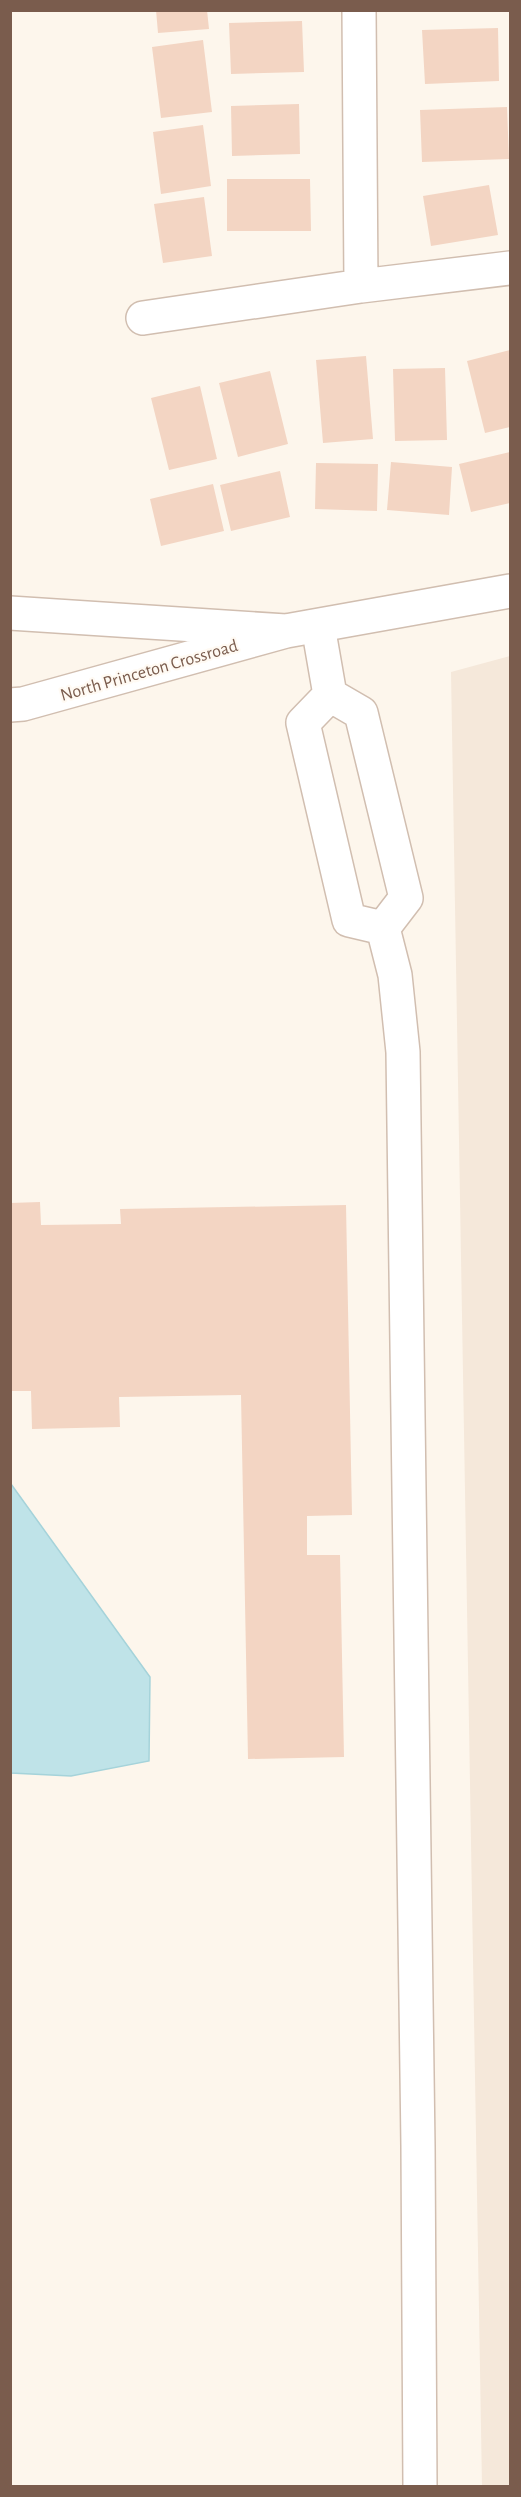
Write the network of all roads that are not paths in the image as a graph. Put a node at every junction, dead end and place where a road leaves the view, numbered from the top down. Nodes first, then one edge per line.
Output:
1 (359, 10) edge
2 (510, 268) edge
3 (361, 286) junction
4 (143, 318) dead end
5 (510, 591) edge
6 (10, 613) edge
7 (318, 626) junction
8 (286, 631) junction
9 (330, 695) junction
10 (10, 705) edge
11 (383, 928) junction
12 (420, 2487) edge

1 - 3 street
2 - 3 street
3 - 4 street
5 - 7 street, North Princeton Crossroad
6 - 8 street, North Princeton Crossroad
7 - 8 street, North Princeton Crossroad
7 - 9 street
8 - 10 street, North Princeton Crossroad
9 - 11 street
9 - 11 street
11 - 12 street

